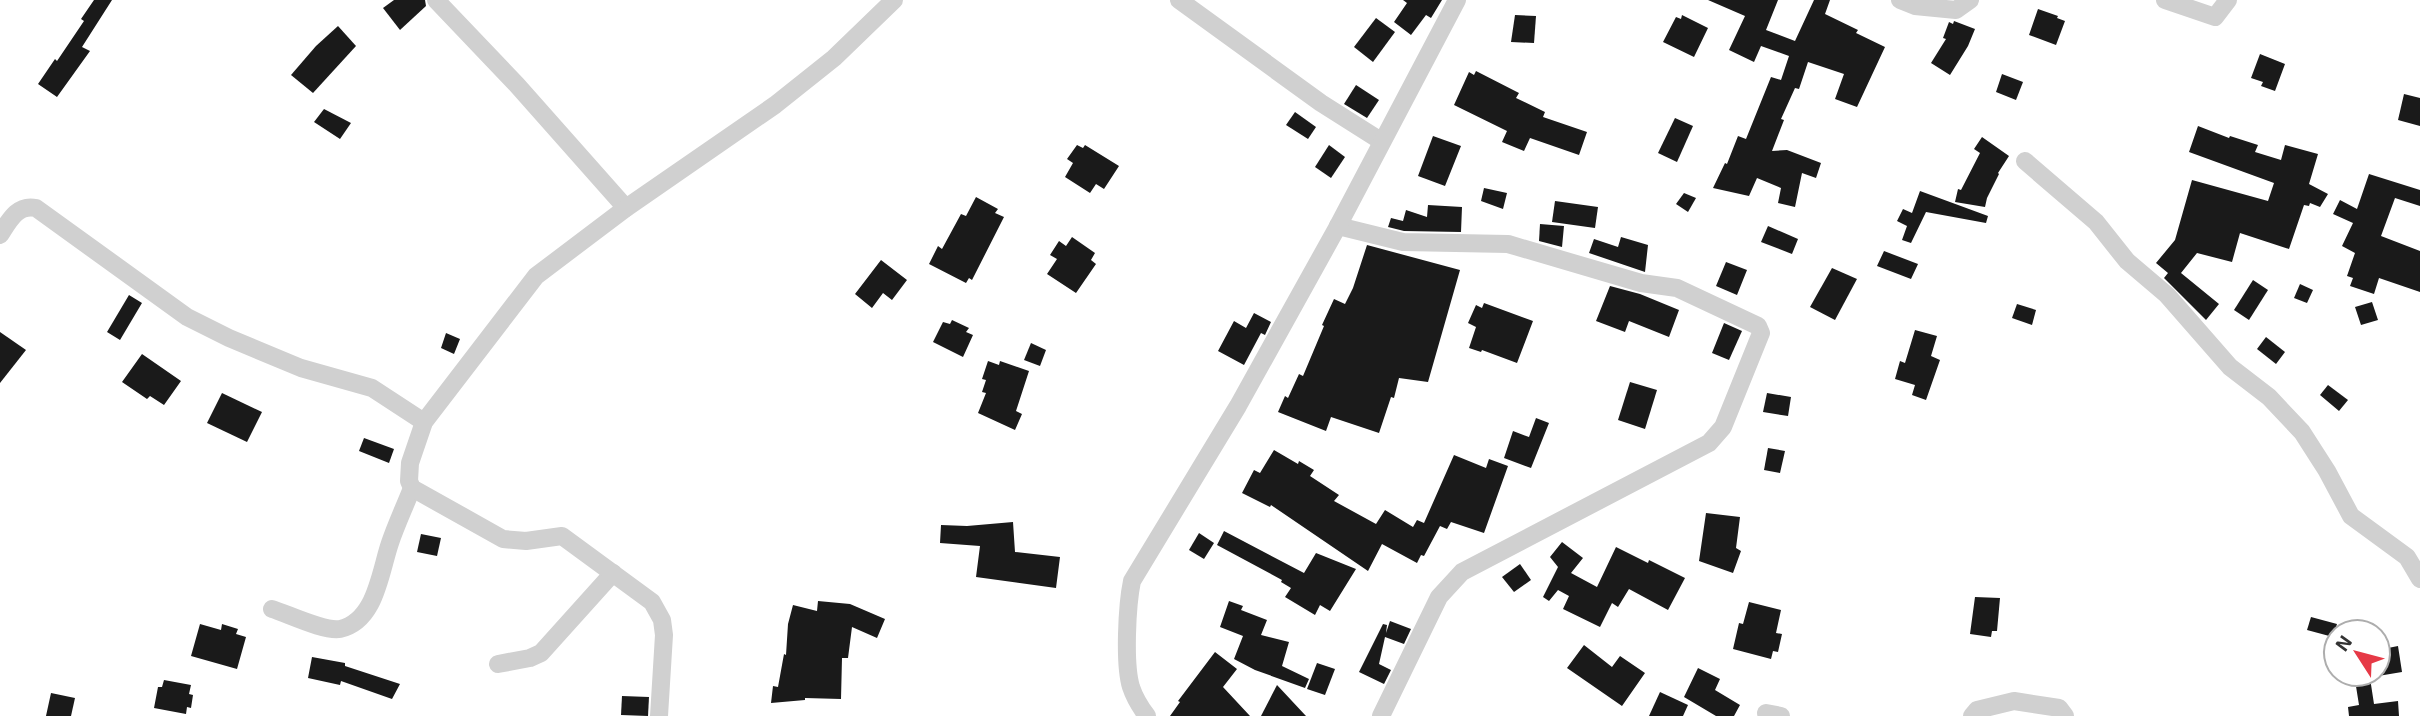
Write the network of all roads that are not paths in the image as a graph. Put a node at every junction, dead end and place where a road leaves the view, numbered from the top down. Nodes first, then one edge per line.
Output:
1 (436, 0) edge
2 (894, 0) edge
3 (1179, 0) edge
4 (1457, 0) edge
5 (1900, 0) edge
6 (1970, 0) edge
7 (2165, 0) edge
8 (2228, 0) edge
9 (1381, 141) junction
10 (2025, 161) dead end
11 (626, 208) junction
12 (1338, 226) junction
13 (0, 235) edge
14 (424, 422) junction
15 (412, 488) junction
16 (612, 573) junction
17 (2420, 579) edge
18 (272, 609) dead end
19 (498, 664) dead end
20 (659, 716) edge
21 (1147, 716) edge
22 (1381, 716) edge
23 (1972, 716) edge
24 (2065, 716) edge

1 - 11 street
2 - 11 street
3 - 9 street
4 - 9 street
5 - 6 street
7 - 8 street
9 - 12 street
10 - 17 street
11 - 14 street
12 - 21 street
12 - 22 street
13 - 14 street
14 - 15 street
15 - 16 street
15 - 18 street
16 - 19 street
16 - 20 street
23 - 24 street

